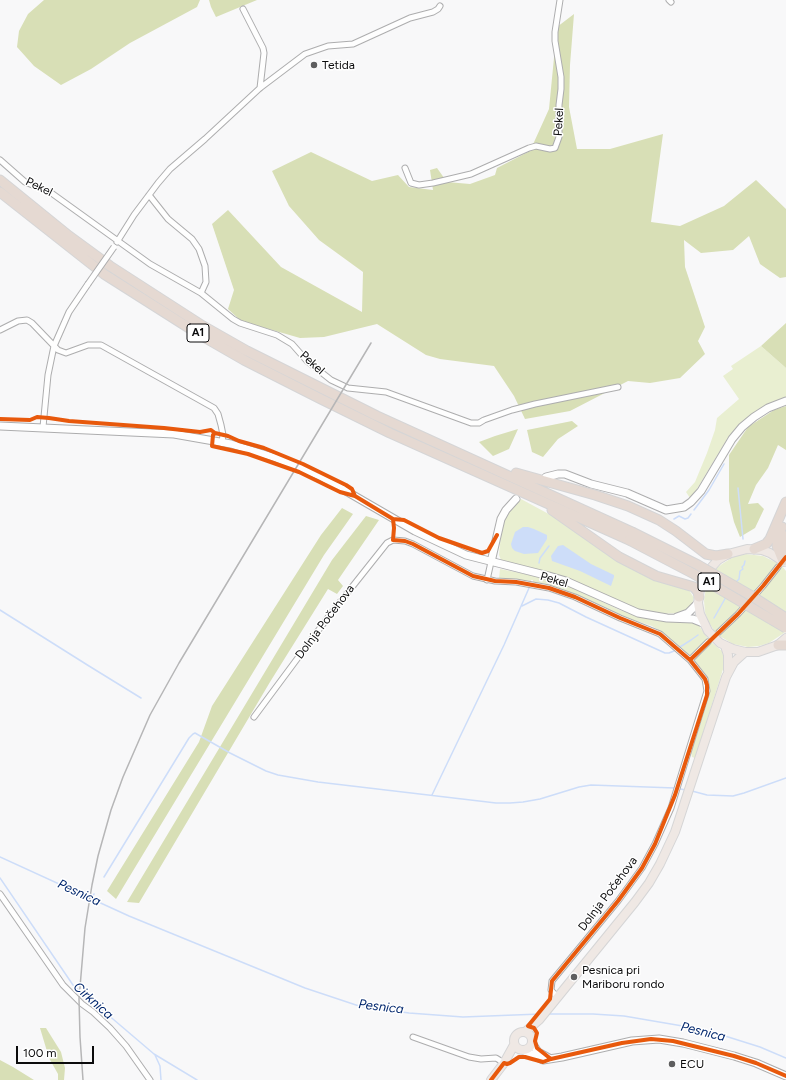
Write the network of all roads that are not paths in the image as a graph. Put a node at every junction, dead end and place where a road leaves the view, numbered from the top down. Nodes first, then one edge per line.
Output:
1 (560, 0) edge
2 (440, 6) dead end
3 (243, 9) dead end
4 (260, 88) junction
5 (0, 160) edge
6 (405, 168) dead end
7 (0, 180) edge
8 (0, 192) edge
9 (149, 195) junction
10 (118, 240) junction
11 (200, 293) junction
12 (0, 330) edge
13 (54, 346) junction
14 (618, 387) dead end
15 (786, 401) edge
16 (0, 426) edge
17 (43, 427) junction
18 (222, 442) junction
19 (484, 464) junction
20 (546, 477) dead end
21 (517, 495) junction
22 (786, 502) edge
23 (786, 517) edge
24 (786, 525) edge
25 (631, 536) junction
26 (405, 541) joint
27 (754, 549) junction
28 (728, 554) junction
29 (783, 561) edge
30 (491, 562) junction
31 (487, 580) junction
32 (698, 600) junction
33 (675, 618) junction
34 (786, 618) edge
35 (703, 623) junction
36 (786, 628) edge
37 (719, 632) dead end
38 (786, 638) edge
39 (708, 642) dead end
40 (782, 645) edge
41 (725, 646) junction
42 (745, 652) junction
43 (690, 660) junction
44 (726, 677) junction
45 (254, 717) dead end
46 (687, 759) junction
47 (698, 762) junction
48 (0, 894) edge
49 (556, 999) junction
50 (413, 1038) dead end
51 (530, 1038) junction
52 (514, 1044) junction
53 (523, 1051) junction
54 (551, 1059) junction
55 (504, 1063) junction
56 (786, 1076) edge
57 (150, 1080) edge
58 (491, 1080) edge

1 - 6 street, Pekel
2 - 4 street
3 - 4 street
4 - 9 street
5 - 10 street, Pekel
7 - 19 highway, A1
8 - 21 highway, A1
9 - 10 street
9 - 11 street
10 - 11 street, Pekel
10 - 13 street, bridge
11 - 14 street, Pekel
12 - 13 street
13 - 17 street
13 - 18 street
15 - 20 main road
16 - 17 main road
17 - 18 main road
18 - 30 main road
19 - 25 highway, A1
19 - 28 highway
21 - 25 highway, A1
21 - 30 main road
21 - 32 highway
22 - 27 highway
23 - 29 highway
24 - 29 highway
25 - 34 highway, A1, bridge
25 - 36 highway, A1, bridge
26 - 31 street, Pekel
26 - 45 street, Dolnja Počehova
27 - 28 main road
27 - 29 main road
28 - 32 main road
29 - 37 street
30 - 31 street
30 - 33 main road
31 - 43 street, Pekel
32 - 33 main road
32 - 35 main road
33 - 35 main road
35 - 41 main road
38 - 40 main road
39 - 43 street
40 - 42 main road
41 - 42 main road
41 - 44 main road, Dolnja Počehova
42 - 44 main road, Dolnja Počehova
43 - 46 street
44 - 47 main road, Dolnja Počehova
46 - 47 street
46 - 49 street, Dolnja Počehova
47 - 49 main road, Dolnja Počehova
48 - 57 street
49 - 51 main road, Dolnja Počehova
50 - 55 street
51 - 52 main road
51 - 53 main road
51 - 54 main road
52 - 53 main road
52 - 55 main road
53 - 54 main road
53 - 55 main road
54 - 56 main road
55 - 58 main road

